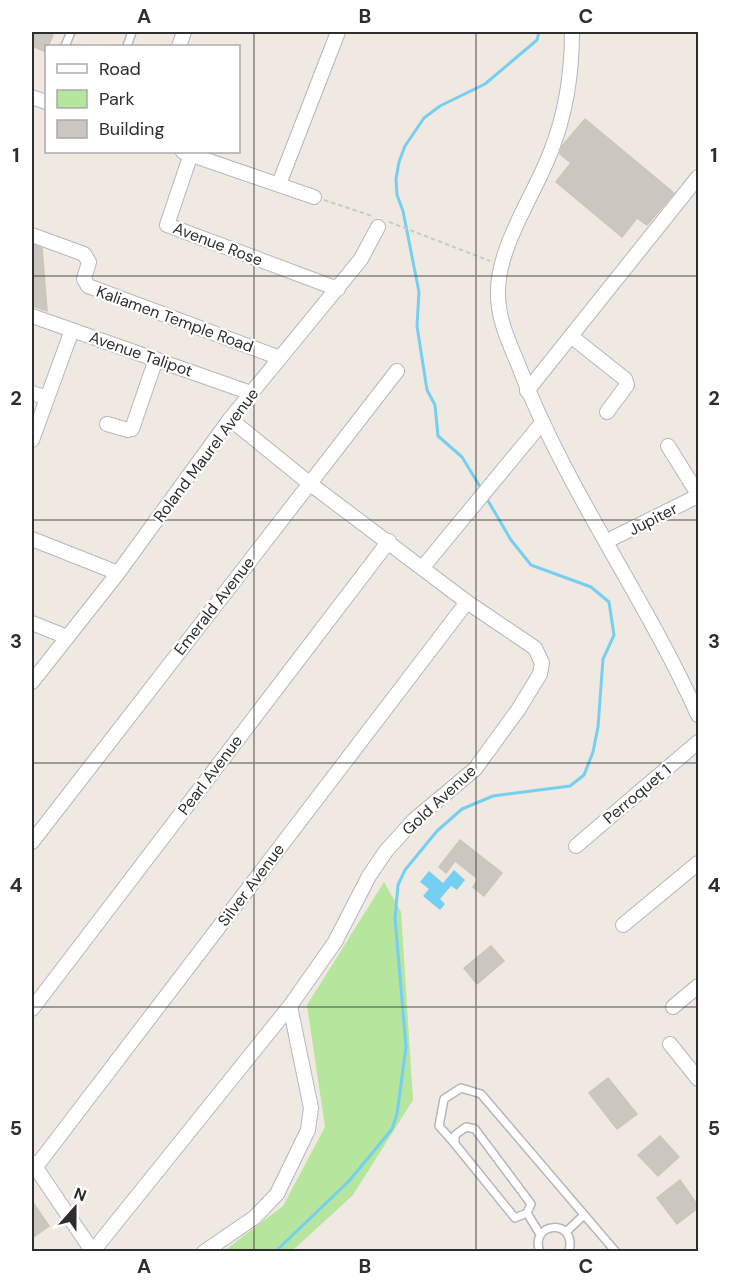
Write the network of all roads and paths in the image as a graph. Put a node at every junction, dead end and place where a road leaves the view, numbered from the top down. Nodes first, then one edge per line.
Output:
1 (338, 32) edge
2 (572, 32) edge
3 (187, 153) edge
4 (699, 177) edge
5 (279, 184) junction
6 (314, 197) joint
7 (381, 222) junction
8 (32, 235) edge
9 (501, 265) junction
10 (338, 289) junction
11 (32, 316) edge
12 (72, 330) junction
13 (572, 337) junction
14 (280, 358) junction
15 (156, 359) junction
16 (397, 371) dead end
17 (528, 391) junction
18 (32, 393) edge
19 (251, 393) junction
20 (47, 398) junction
21 (607, 412) dead end
22 (230, 419) junction
23 (107, 424) dead end
24 (541, 424) junction
25 (32, 440) edge
26 (668, 446) dead end
27 (309, 483) junction
28 (699, 495) edge
29 (32, 540) edge
30 (388, 541) junction
31 (607, 541) junction
32 (423, 567) junction
33 (118, 573) junction
34 (467, 602) junction
35 (32, 623) edge
36 (67, 637) junction
37 (32, 682) edge
38 (699, 715) edge
39 (699, 742) edge
40 (32, 842) edge
41 (576, 846) dead end
42 (699, 863) edge
43 (623, 925) dead end
44 (699, 986) edge
45 (290, 1006) junction
46 (673, 1007) dead end
47 (32, 1009) edge
48 (670, 1044) dead end
49 (699, 1078) edge
50 (455, 1144) junction
51 (33, 1165) edge
52 (527, 1213) junction
53 (584, 1215) junction
54 (567, 1232) junction
55 (540, 1234) junction
56 (93, 1251) edge
57 (204, 1251) edge
58 (540, 1251) edge
59 (569, 1251) edge
60 (616, 1251) edge

1 - 5 street
2 - 9 street
3 - 5 street
3 - 10 street, Avenue Rose
4 - 13 street
5 - 6 street
6 - 7 path
7 - 9 path
7 - 10 street, Roland Maurel Avenue
8 - 14 street, Kaliamen Temple Road
9 - 17 street
10 - 14 street, Roland Maurel Avenue
11 - 12 street, Avenue Talipot
12 - 15 street, Avenue Talipot
12 - 20 street
13 - 17 street
13 - 21 street
14 - 19 street, Roland Maurel Avenue
15 - 19 street, Avenue Talipot
15 - 23 street
16 - 27 street, Emerald Avenue
17 - 24 street
18 - 20 street
19 - 22 street, Roland Maurel Avenue
20 - 25 street
22 - 27 street, Gold Avenue
22 - 33 street, Roland Maurel Avenue
24 - 31 street
24 - 32 street
26 - 28 street
27 - 30 street, Gold Avenue
27 - 40 street, Emerald Avenue
28 - 31 street, Jupiter
29 - 33 street
30 - 32 street, Gold Avenue
30 - 47 street, Pearl Avenue
31 - 38 street
32 - 34 street, Gold Avenue
33 - 36 street, Roland Maurel Avenue
34 - 45 street, Gold Avenue
34 - 51 street, Silver Avenue
35 - 36 street
36 - 37 street, Roland Maurel Avenue
39 - 41 street, Perroquet 1
42 - 43 street
44 - 46 street
45 - 56 street, Gold Avenue
45 - 57 street
48 - 49 street
50 - 52 lane
50 - 52 lane
50 - 53 lane
51 - 56 street
52 - 55 lane
53 - 54 lane
53 - 60 lane
54 - 55 lane
54 - 59 lane
55 - 58 lane

